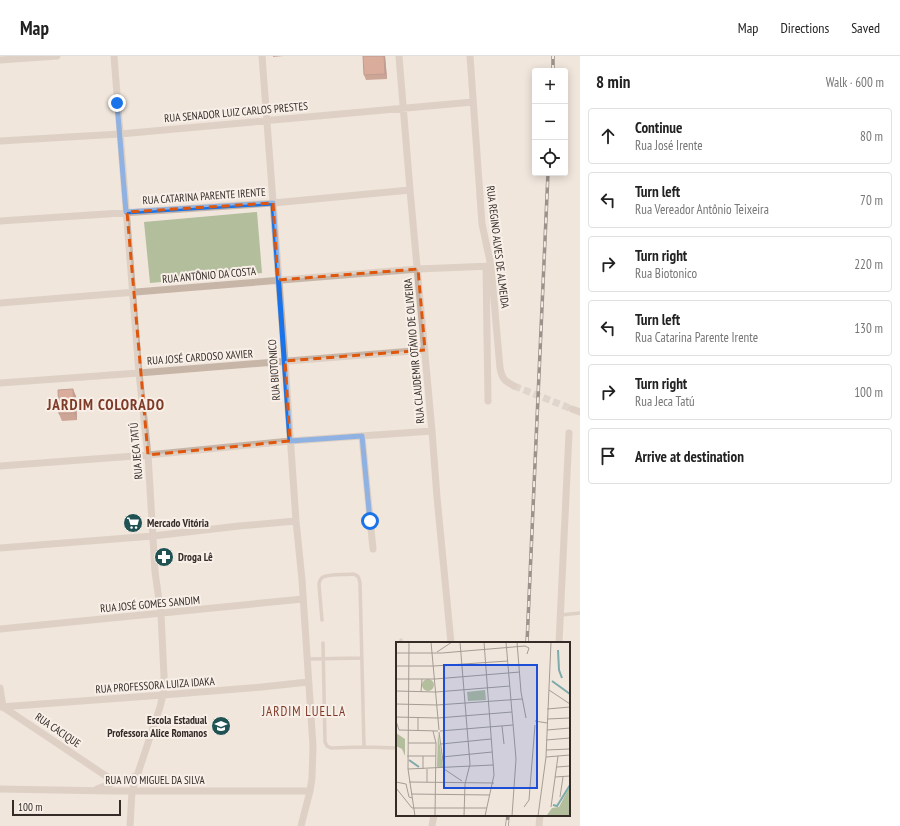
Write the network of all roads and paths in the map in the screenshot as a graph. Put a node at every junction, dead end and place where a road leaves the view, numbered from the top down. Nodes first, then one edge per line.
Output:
1 (57, 56) edge
2 (114, 56) edge
3 (262, 56) edge
4 (400, 56) edge
5 (470, 56) edge
6 (0, 60) edge
7 (473, 102) junction
8 (404, 109) junction
9 (266, 120) junction
10 (120, 134) junction
11 (0, 141) edge
12 (410, 190) junction
13 (273, 203) junction
14 (126, 212) junction
15 (0, 220) edge
16 (489, 266) junction
17 (418, 269) junction
18 (278, 280) junction
19 (133, 293) junction
20 (0, 303) edge
21 (425, 350) junction
22 (285, 362) junction
23 (139, 373) junction
24 (0, 383) edge
25 (514, 386) tunnel mouth
26 (488, 401) dead end
27 (572, 409) tunnel mouth
28 (580, 412) edge
29 (432, 431) junction
30 (569, 433) dead end
31 (362, 436) junction
32 (290, 441) junction
33 (148, 455) junction
34 (0, 466) edge
35 (296, 521) junction
36 (153, 536) junction
37 (0, 548) edge
38 (373, 549) dead end
39 (303, 600) junction
40 (580, 613) edge
41 (161, 614) junction
42 (561, 615) junction
43 (322, 620) dead end
44 (0, 629) edge
45 (452, 642) edge
46 (559, 642) edge
47 (323, 643) dead end
48 (323, 658) junction
49 (362, 658) junction
50 (307, 659) junction
51 (308, 682) junction
52 (0, 688) edge
53 (163, 695) junction
54 (2, 706) edge
55 (364, 747) junction
56 (396, 748) edge
57 (137, 776) junction
58 (115, 782) junction
59 (0, 789) edge
60 (93, 790) junction
61 (132, 791) junction
62 (310, 791) junction
63 (434, 816) edge
64 (540, 816) edge
65 (130, 826) edge
66 (301, 826) edge
67 (432, 826) edge
68 (538, 826) edge

1 - 6 street
2 - 10 street, RUA JECA TATÚ
3 - 9 street, RUA BIOTONICO
4 - 8 street, RUA CLAUDEMIR OTÁVIO DE OLIVEIRA
5 - 7 street, RUA REGINO ALVES DE ALMEIDA
7 - 8 street, RUA SENADOR LUIZ CARLOS PRESTES
7 - 16 street, RUA REGINO ALVES DE ALMEIDA
8 - 9 street, RUA SENADOR LUIZ CARLOS PRESTES
8 - 12 street, RUA CLAUDEMIR OTÁVIO DE OLIVEIRA
9 - 10 street, RUA SENADOR LUIZ CARLOS PRESTES
9 - 13 street, RUA BIOTONICO
10 - 11 street, RUA SENADOR LUIZ CARLOS PRESTES
10 - 14 street, RUA JECA TATÚ
12 - 13 street, RUA CATARINA PARENTE IRENTE
12 - 17 street, RUA CLAUDEMIR OTÁVIO DE OLIVEIRA
13 - 14 street, RUA CATARINA PARENTE IRENTE
13 - 18 street, RUA BIOTONICO
14 - 15 street, RUA CATARINA PARENTE IRENTE
14 - 19 street, RUA JECA TATÚ
16 - 17 street, RUA ANTÔNIO DA COSTA
16 - 25 street, RUA REGINO ALVES DE ALMEIDA
16 - 26 street
17 - 18 street, RUA ANTÔNIO DA COSTA
17 - 21 street, RUA CLAUDEMIR OTÁVIO DE OLIVEIRA
18 - 19 street, RUA ANTÔNIO DA COSTA
18 - 22 street, RUA BIOTONICO
19 - 20 street, RUA ANTÔNIO DA COSTA
19 - 23 street, RUA JECA TATÚ
21 - 22 street, RUA JOSÉ CARDOSO XAVIER
21 - 29 street, RUA CLAUDEMIR OTÁVIO DE OLIVEIRA
22 - 23 street, RUA JOSÉ CARDOSO XAVIER
22 - 32 street, RUA BIOTONICO
23 - 24 street, RUA JOSÉ CARDOSO XAVIER
23 - 33 street, RUA JECA TATÚ
27 - 28 street
29 - 31 street
29 - 45 street, RUA CLAUDEMIR OTÁVIO DE OLIVEIRA
30 - 42 street
31 - 32 street
31 - 38 street
32 - 33 street
32 - 35 street, RUA BIOTONICO
33 - 34 street
33 - 36 street, RUA JECA TATÚ
35 - 36 street
35 - 39 street, RUA BIOTONICO
36 - 37 street
36 - 41 street, RUA JECA TATÚ
39 - 41 street, RUA JOSÉ GOMES SANDIM
39 - 50 street, RUA BIOTONICO
40 - 42 lane
41 - 44 street, RUA JOSÉ GOMES SANDIM
41 - 53 street, RUA JECA TATÚ
42 - 46 street
43 - 49 lane
47 - 48 lane
48 - 49 lane
48 - 50 lane
48 - 55 lane
49 - 55 lane
50 - 51 street, RUA BIOTONICO
51 - 53 street, RUA PROFESSORA LUIZA IDAKA
51 - 62 street, RUA BIOTONICO
52 - 54 street
53 - 54 street, RUA PROFESSORA LUIZA IDAKA
53 - 57 street, RUA JECA TATÚ
54 - 58 street, RUA CACIQUE
55 - 56 lane
57 - 58 street
57 - 61 street, RUA JECA TATÚ
58 - 60 street
59 - 60 street, RUA IVO MIGUEL DA SILVA
60 - 61 street, RUA IVO MIGUEL DA SILVA
61 - 62 street, RUA IVO MIGUEL DA SILVA
61 - 65 street, RUA JECA TATÚ
62 - 66 street, RUA BIOTONICO
63 - 67 street
64 - 68 street

